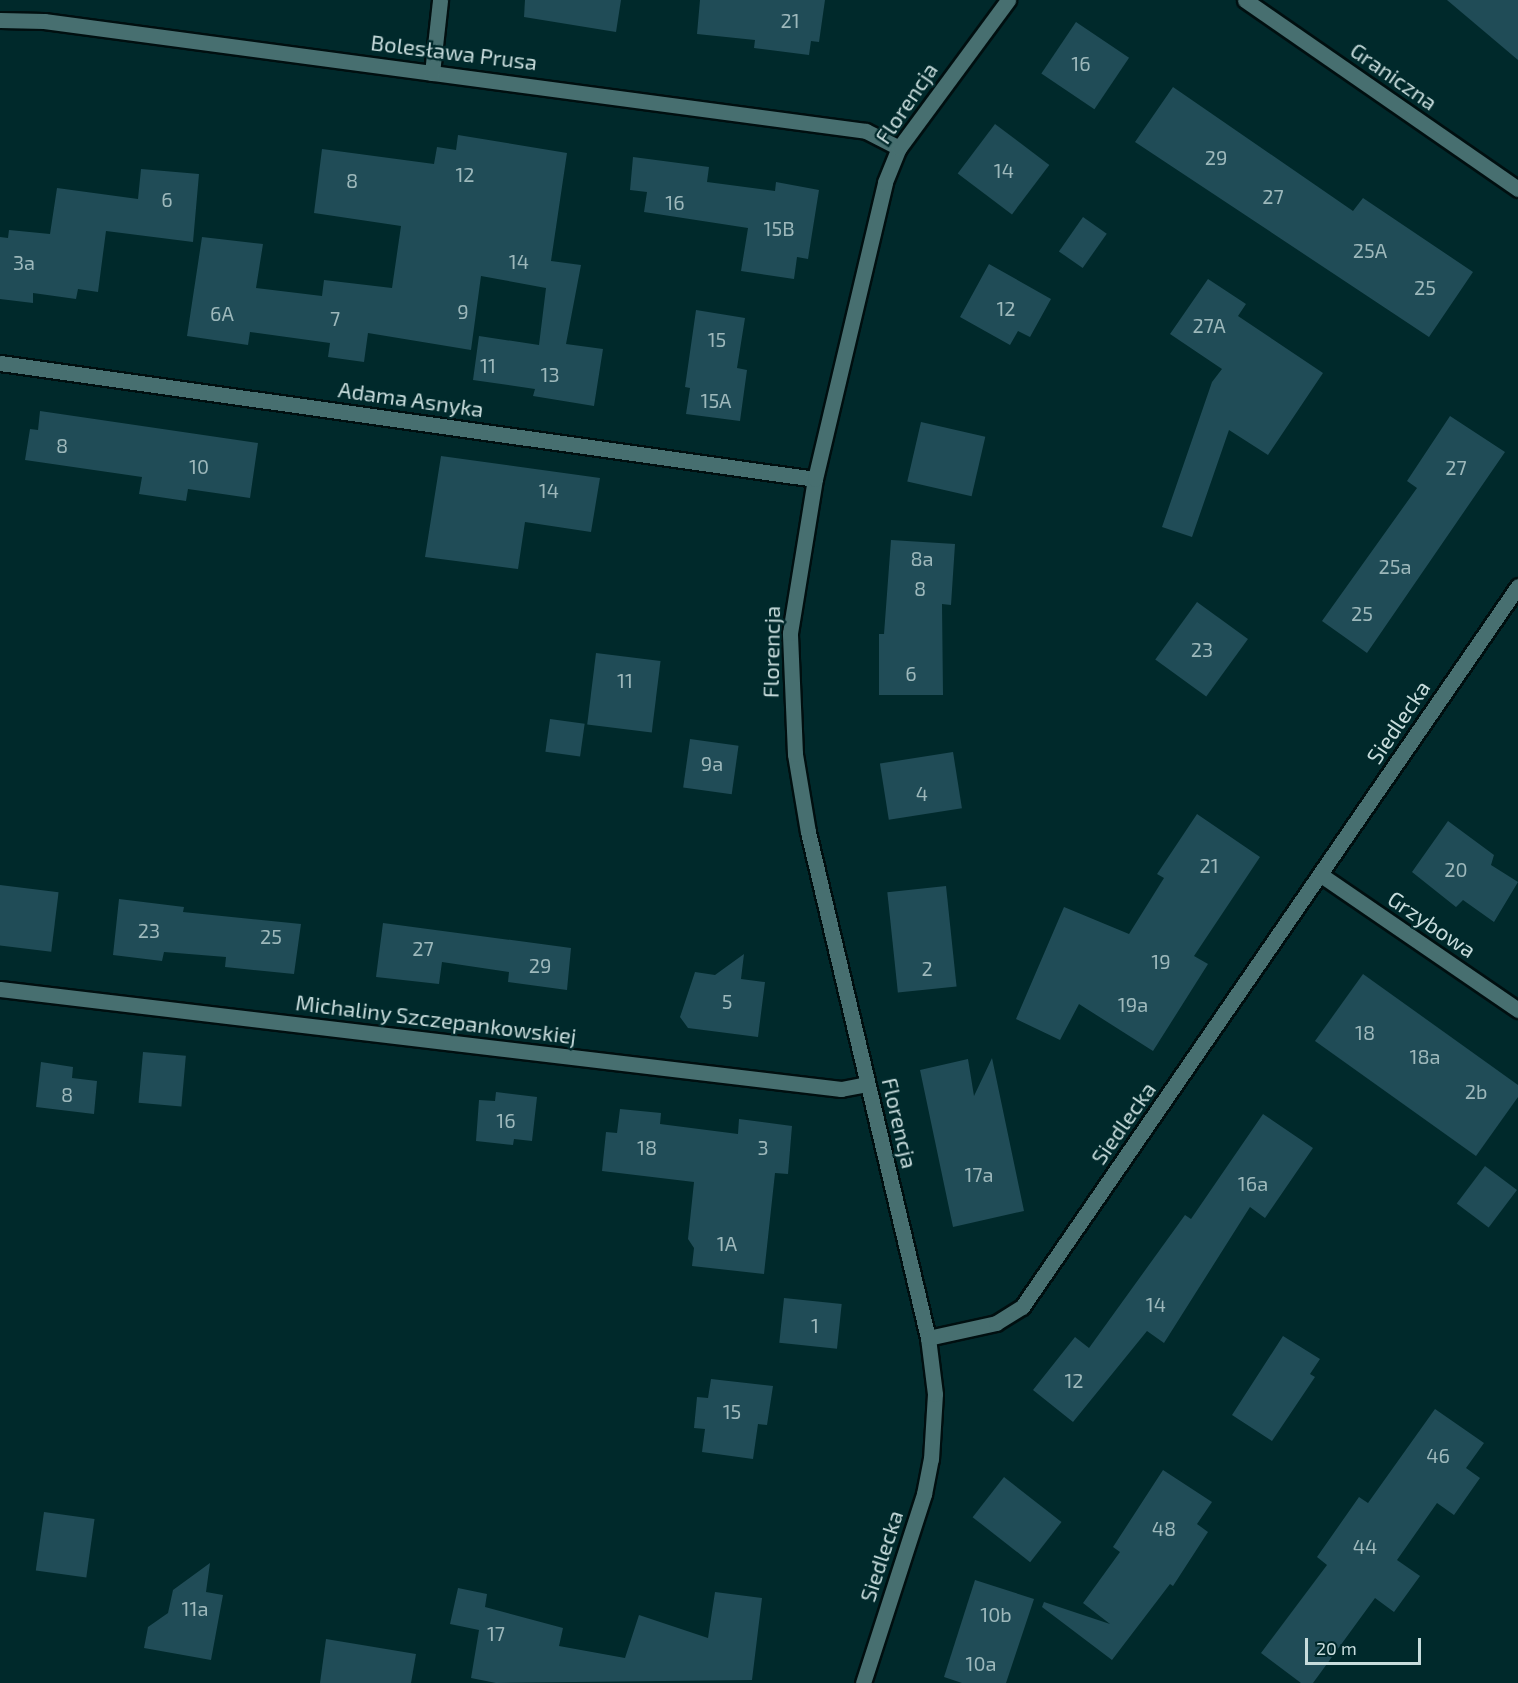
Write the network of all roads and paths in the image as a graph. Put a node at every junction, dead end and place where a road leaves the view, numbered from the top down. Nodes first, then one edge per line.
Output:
1 (440, 0) edge
2 (1008, 0) edge
3 (1245, 0) edge
4 (0, 20) edge
5 (432, 73) junction
6 (898, 148) junction
7 (1518, 189) edge
8 (0, 363) edge
9 (815, 479) junction
10 (1518, 586) edge
11 (1321, 875) junction
12 (0, 989) edge
13 (1518, 1010) edge
14 (867, 1084) junction
15 (928, 1338) junction
16 (863, 1683) edge

1 - 5 street
2 - 6 street, Florencja
3 - 7 street, Graniczna
4 - 5 street, Bolesława Prusa
5 - 6 street, Bolesława Prusa
6 - 9 street, Florencja
8 - 9 street, Adama Asnyka
9 - 14 street, Florencja
10 - 11 street, Siedlecka
11 - 13 street, Grzybowa
11 - 15 street, Siedlecka
12 - 14 street, Michaliny Szczepankowskiej
14 - 15 street, Florencja
15 - 16 street, Siedlecka

